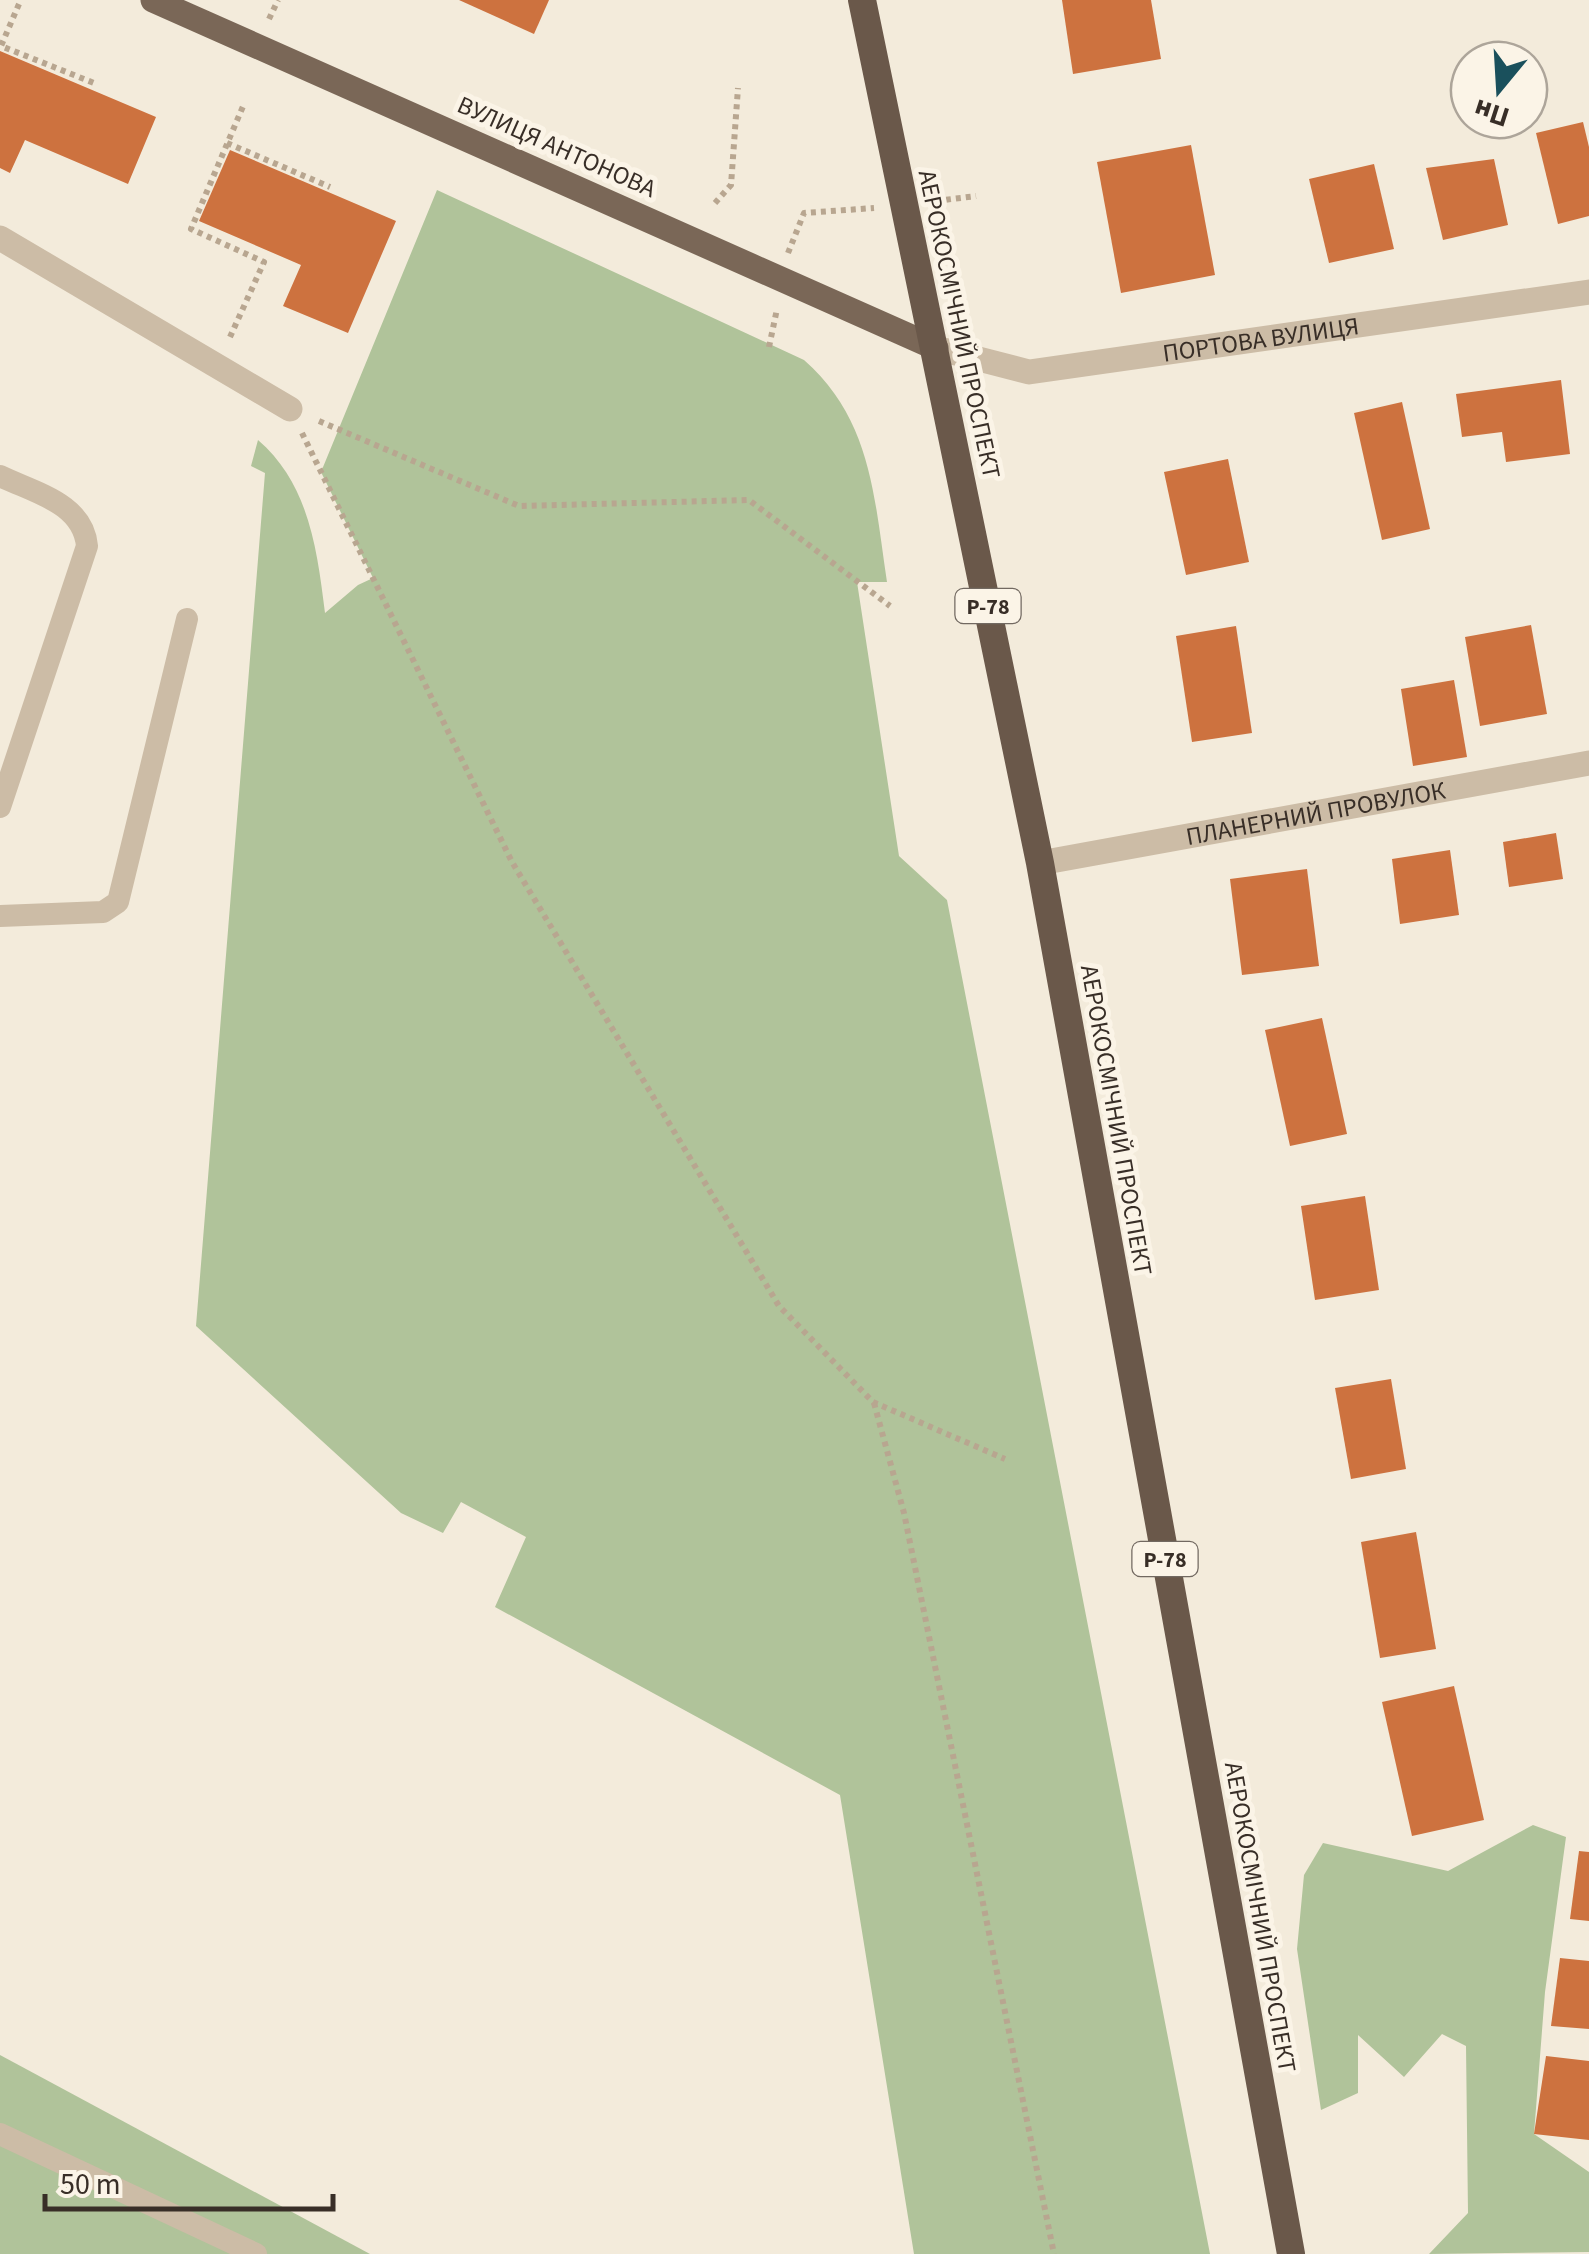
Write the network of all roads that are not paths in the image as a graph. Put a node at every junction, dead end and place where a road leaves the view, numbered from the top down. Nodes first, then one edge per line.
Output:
1 (153, 0) edge
2 (862, 0) edge
3 (0, 238) edge
4 (1589, 292) edge
5 (936, 348) junction
6 (290, 409) road end
7 (1, 479) edge
8 (187, 619) dead end
9 (1589, 763) edge
10 (0, 807) edge
11 (1040, 864) junction
12 (0, 916) edge
13 (0, 2134) edge
14 (256, 2254) edge
15 (1291, 2254) edge

1 - 5 main road, ВУЛИЦЯ АНТОНОВА
2 - 5 highway, АЕРОКОСМІЧНИЙ ПРОСПЕКТ / Р-78
3 - 6 street
4 - 5 street, ПОРТОВА ВУЛИЦЯ
5 - 11 highway, АЕРОКОСМІЧНИЙ ПРОСПЕКТ / Р-78
7 - 10 lane
8 - 12 lane
9 - 11 street, ПЛАНЕРНИЙ ПРОВУЛОК
11 - 15 highway, АЕРОКОСМІЧНИЙ ПРОСПЕКТ / Р-78
13 - 14 lane

